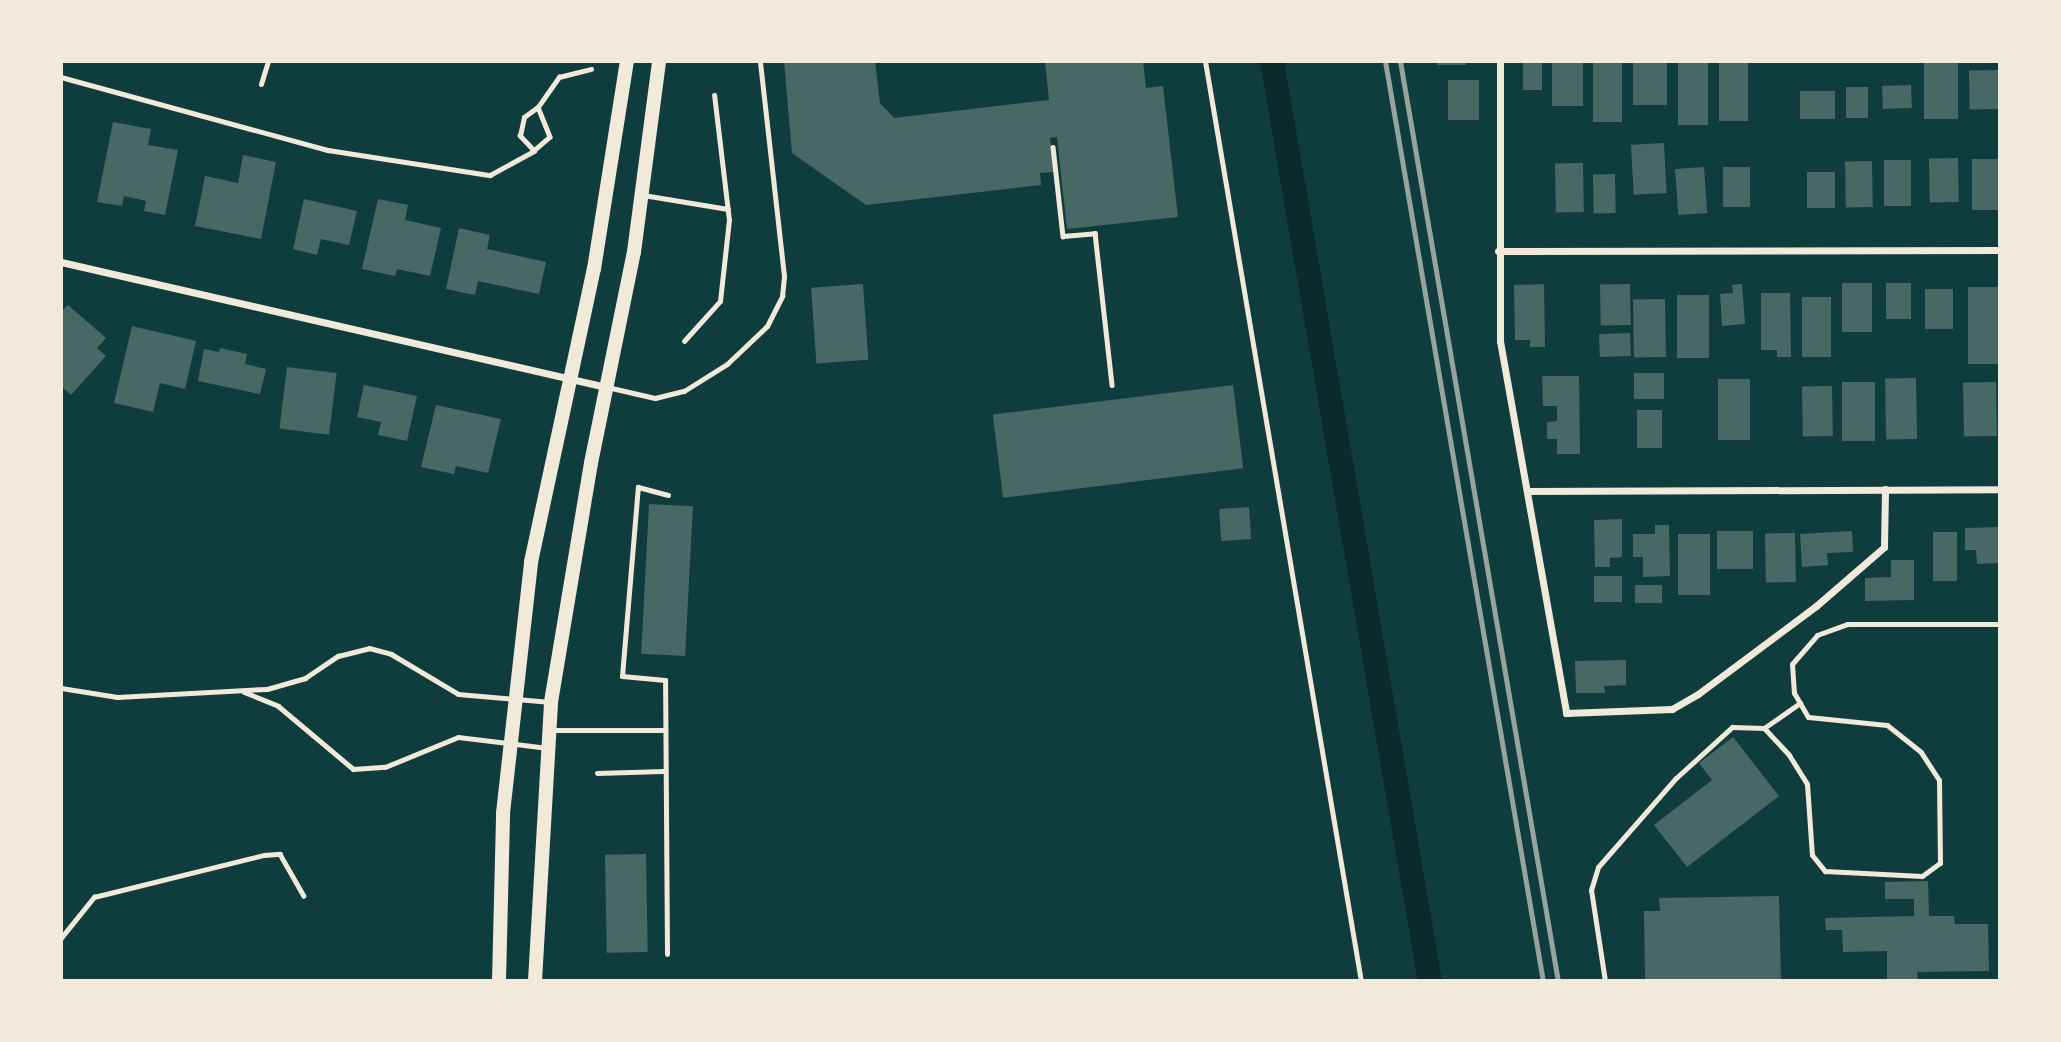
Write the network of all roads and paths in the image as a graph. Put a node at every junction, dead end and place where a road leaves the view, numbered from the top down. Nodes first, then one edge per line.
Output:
1 (268, 61) edge
2 (627, 61) edge
3 (659, 61) edge
4 (760, 61) edge
5 (1205, 61) edge
6 (1500, 61) edge
7 (591, 69) dead end
8 (61, 77) edge
9 (261, 84) dead end
10 (714, 95) dead end
11 (538, 107) junction
12 (1053, 147) dead end
13 (534, 151) junction
14 (643, 195) junction
15 (728, 209) junction
16 (2000, 250) edge
17 (1498, 251) junction
18 (61, 262) edge
19 (684, 341) dead end
20 (569, 376) junction
21 (1112, 385) dead end
22 (607, 387) junction
23 (1885, 489) junction
24 (2000, 489) edge
25 (1527, 491) junction
26 (668, 495) dead end
27 (2000, 624) edge
28 (61, 688) edge
29 (241, 691) junction
30 (513, 699) junction
31 (551, 702) junction
32 (1800, 703) junction
33 (1763, 728) junction
34 (548, 730) junction
35 (665, 730) junction
36 (509, 745) junction
37 (547, 748) junction
38 (663, 771) junction
39 (597, 773) dead end
40 (304, 896) dead end
41 (61, 938) edge
42 (667, 954) dead end
43 (499, 981) edge
44 (534, 981) edge
45 (1361, 981) edge
46 (1605, 981) edge

1 - 9 lane
2 - 20 main road
3 - 14 main road
4 - 22 lane
5 - 45 lane
6 - 17 street
7 - 11 path
8 - 13 path
10 - 15 lane
11 - 13 path
11 - 13 path
12 - 21 path
14 - 15 lane
14 - 22 main road
15 - 19 lane
16 - 17 street
17 - 25 street
18 - 20 street
20 - 22 street
20 - 30 main road
22 - 31 main road
23 - 24 street
23 - 25 street
23 - 25 street
26 - 35 lane
27 - 32 lane
28 - 29 lane
29 - 30 lane
29 - 36 lane
30 - 31 lane
30 - 36 main road
31 - 34 main road
32 - 33 lane
32 - 33 lane
33 - 46 lane
34 - 35 lane
34 - 37 main road
35 - 38 lane
36 - 37 lane
36 - 43 main road
37 - 44 main road
38 - 39 lane
38 - 42 lane
40 - 41 path

